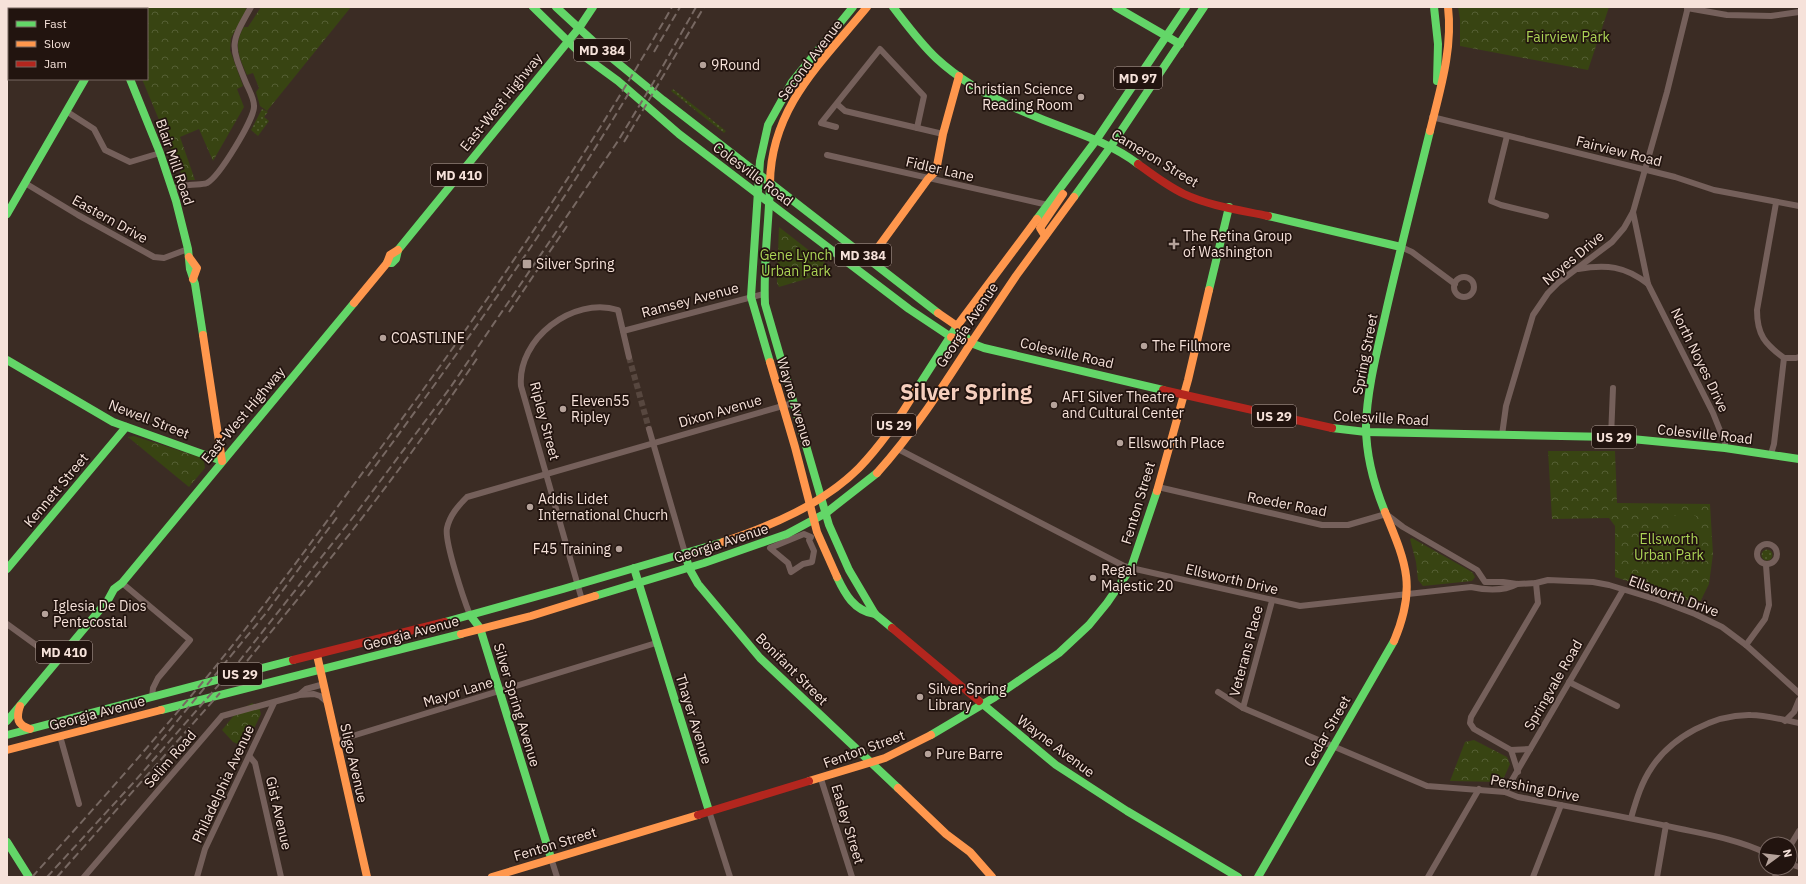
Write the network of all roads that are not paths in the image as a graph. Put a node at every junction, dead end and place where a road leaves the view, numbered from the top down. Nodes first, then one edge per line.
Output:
1 (251, 7) edge
2 (533, 7) edge
3 (556, 7) edge
4 (593, 7) edge
5 (853, 7) edge
6 (867, 7) edge
7 (893, 7) edge
8 (1116, 7) edge
9 (1186, 7) edge
10 (1204, 7) edge
11 (1434, 7) edge
12 (1448, 7) edge
13 (1687, 8) edge
14 (1799, 12) edge
15 (579, 28) junction
16 (1166, 36) junction
17 (826, 40) junction
18 (568, 42) junction
19 (1180, 44) junction
20 (834, 47) junction
21 (959, 76) junction
22 (84, 80) edge
23 (130, 80) edge
24 (837, 104) junction
25 (66, 111) junction
26 (1432, 117) junction
27 (836, 127) dead end
28 (917, 128) junction
29 (943, 134) junction
30 (1507, 136) junction
31 (1096, 139) junction
32 (1111, 146) junction
33 (160, 153) junction
34 (827, 155) dead end
35 (1644, 170) junction
36 (759, 174) junction
37 (928, 179) junction
38 (1066, 181) junction
39 (769, 182) junction
40 (25, 183) junction
41 (172, 188) junction
42 (758, 194) junction
43 (769, 202) junction
44 (1776, 203) junction
45 (1048, 205) junction
46 (1799, 206) edge
47 (1229, 207) junction
48 (1633, 212) junction
49 (7, 214) edge
50 (1546, 216) dead end
51 (1045, 236) junction
52 (1401, 247) junction
53 (189, 253) junction
54 (869, 260) junction
55 (1576, 270) junction
56 (1455, 284) dead end
57 (1648, 284) junction
58 (764, 294) junction
59 (751, 297) junction
60 (958, 326) junction
61 (623, 331) junction
62 (950, 337) junction
63 (971, 342) junction
64 (629, 357) tunnel mouth
65 (1799, 357) edge
66 (1784, 358) junction
67 (7, 360) edge
68 (1613, 388) dead end
69 (1183, 394) junction
70 (793, 403) junction
71 (782, 405) junction
72 (126, 427) junction
73 (649, 429) tunnel mouth
74 (1366, 432) junction
75 (1502, 435) junction
76 (1611, 437) junction
77 (654, 442) junction
78 (1725, 448) junction
79 (898, 449) junction
80 (1771, 454) junction
81 (1799, 459) edge
82 (222, 462) junction
83 (547, 474) junction
84 (1158, 487) junction
85 (820, 497) junction
86 (809, 504) junction
87 (826, 513) junction
88 (1386, 514) junction
89 (814, 521) junction
90 (685, 553) junction
91 (812, 562) joint
92 (1766, 564) dead end
93 (634, 568) junction
94 (689, 568) junction
95 (1131, 568) junction
96 (7, 569) edge
97 (639, 583) junction
98 (1536, 583) junction
99 (121, 584) junction
100 (1517, 584) junction
101 (577, 586) junction
102 (1623, 590) junction
103 (1407, 594) junction
104 (582, 600) junction
105 (1272, 601) junction
106 (874, 614) junction
107 (470, 615) junction
108 (7, 624) edge
109 (480, 628) junction
110 (383, 638) junction
111 (656, 643) junction
112 (1746, 645) junction
113 (387, 653) junction
114 (317, 655) junction
115 (55, 659) junction
116 (321, 670) junction
117 (1569, 682) junction
118 (324, 684) junction
119 (499, 692) junction
120 (1218, 692) dead end
121 (1799, 693) edge
122 (299, 695) junction
123 (152, 697) junction
124 (1799, 700) edge
125 (327, 702) junction
126 (274, 703) junction
127 (21, 704) junction
128 (982, 705) junction
129 (1617, 706) dead end
130 (1243, 708) junction
131 (7, 721) edge
132 (1785, 721) junction
133 (1799, 723) edge
134 (30, 729) junction
135 (7, 735) edge
136 (60, 736) junction
137 (336, 741) junction
138 (1333, 747) junction
139 (1530, 749) junction
140 (7, 750) edge
141 (1511, 750) junction
142 (250, 757) junction
143 (871, 763) junction
144 (1518, 772) junction
145 (821, 778) junction
146 (1479, 789) junction
147 (1505, 792) junction
148 (79, 804) dead end
149 (1561, 805) junction
150 (709, 812) junction
151 (1631, 818) junction
152 (1666, 825) junction
153 (7, 842) edge
154 (1758, 849) edge
155 (551, 858) junction
156 (27, 874) edge
157 (1535, 876) edge
158 (84, 877) edge
159 (197, 877) edge
160 (281, 877) edge
161 (367, 877) edge
162 (492, 877) edge
163 (557, 877) edge
164 (730, 877) edge
165 (852, 877) edge
166 (992, 877) edge
167 (1238, 877) edge
168 (1258, 877) edge
169 (1428, 877) edge
170 (1657, 877) edge

1 - 41 street
2 - 18 main road, Colesville Road / MD 384
3 - 15 main road, Colesville Road / MD 384
4 - 15 main road, East-West Highway / MD 410
5 - 17 main road, Second Avenue
6 - 20 main road, Second Avenue
7 - 21 main road, Cameron Street
8 - 16 main road
9 - 16 main road, Georgia Avenue / MD 97
10 - 19 main road, Georgia Avenue / MD 97
11 - 26 main road, Spring Street
12 - 26 main road, Spring Street
13 - 14 street
13 - 35 street, Noyes Drive
15 - 18 main road, East-West Highway / MD 410
15 - 36 main road, Colesville Road / MD 384
16 - 19 main road
16 - 31 main road, Georgia Avenue / MD 97
17 - 20 main road
17 - 36 main road, Second Avenue
18 - 42 main road, Colesville Road / MD 384
18 - 82 main road, East-West Highway / MD 410
19 - 32 main road, Georgia Avenue / MD 97
20 - 39 main road, Second Avenue
21 - 29 main road
21 - 31 main road, Cameron Street
22 - 25 main road
23 - 33 main road, Blair Mill Road
24 - 27 street
24 - 28 street
24 - 28 street
25 - 33 street
25 - 40 main road
26 - 30 street, Fairview Road
26 - 52 main road, Spring Street
28 - 29 street
29 - 37 main road
30 - 35 street, Fairview Road
30 - 50 street
31 - 32 main road, Cameron Street
31 - 38 main road, Georgia Avenue / MD 97
32 - 47 main road, Cameron Street
32 - 51 main road, Georgia Avenue / MD 97
33 - 41 main road, Blair Mill Road
34 - 37 street, Fidler Lane
35 - 44 street, Fairview Road
35 - 48 street, Noyes Drive
36 - 39 main road, Colesville Road / MD 384
36 - 42 main road, Wayne Avenue
37 - 45 street, Fidler Lane
37 - 54 main road
38 - 45 main road, Georgia Avenue / MD 97
38 - 51 main road, MD 97
39 - 43 main road, Second Avenue
39 - 54 main road, Colesville Road / MD 384
40 - 49 main road
40 - 53 street, Eastern Drive
41 - 53 main road, Blair Mill Road
42 - 43 main road, Colesville Road / MD 384
42 - 59 main road, Wayne Avenue
43 - 58 main road, Wayne Avenue
43 - 62 main road, Colesville Road / MD 384
44 - 46 street, Fairview Road
44 - 66 street
45 - 60 main road, Georgia Avenue / MD 97
47 - 52 main road, Cameron Street
47 - 69 main road, Fenton Street
48 - 55 street, Noyes Drive
48 - 57 street, North Noyes Drive
51 - 63 main road, Georgia Avenue / MD 97
52 - 56 street, Cameron Street
52 - 74 main road, Spring Street
53 - 82 main road, Blair Mill Road
54 - 60 main road, Colesville Road / MD 384
55 - 57 street, North Noyes Drive
55 - 75 street, Noyes Drive
57 - 78 street, North Noyes Drive
58 - 59 street, Ramsey Avenue
58 - 70 main road, Wayne Avenue
59 - 61 street, Ramsey Avenue
59 - 71 main road, Wayne Avenue
60 - 62 main road, Georgia Avenue / US 29
60 - 63 main road, Colesville Road / US 29
61 - 64 street
61 - 83 street, Ripley Street
62 - 63 main road, Colesville Road / MD 384
62 - 85 main road, Georgia Avenue / US 29
63 - 69 main road, Colesville Road / US 29
63 - 79 main road, Georgia Avenue / US 29
65 - 66 street
66 - 80 street
67 - 72 main road, Newell Street
68 - 76 street
69 - 74 main road, Colesville Road / US 29
69 - 84 main road, Fenton Street
70 - 71 street, Dixon Avenue
70 - 85 main road, Wayne Avenue
71 - 77 street, Dixon Avenue
71 - 86 main road, Wayne Avenue
72 - 82 main road, Newell Street
72 - 96 main road, Kennett Street
73 - 77 street, Bonifant Street
74 - 75 main road, Colesville Road / US 29
74 - 88 main road, Spring Street
75 - 76 main road, Colesville Road / US 29
76 - 78 main road, Colesville Road / US 29
77 - 83 street, Dixon Avenue
77 - 90 street, Bonifant Street
78 - 80 main road, Colesville Road / US 29
79 - 87 main road, Georgia Avenue / US 29
79 - 95 street, Ellsworth Drive
80 - 81 main road, Colesville Road / US 29
82 - 99 main road, East-West Highway / MD 410
83 - 101 street, Ripley Street
83 - 107 street, Silver Spring Avenue
84 - 88 street, Roeder Road
84 - 95 main road, Fenton Street
85 - 86 main road, Georgia Avenue / US 29
85 - 87 main road, Wayne Avenue
86 - 89 main road, Wayne Avenue
86 - 90 main road, Georgia Avenue / US 29
87 - 89 main road, Georgia Avenue / US 29
87 - 106 main road, Wayne Avenue
88 - 100 street, Ellsworth Drive
88 - 103 main road, Spring Street
89 - 94 main road, Georgia Avenue / US 29
89 - 106 main road, Wayne Avenue
90 - 93 main road, Georgia Avenue / US 29
90 - 94 main road, Bonifant Street
91 - 91 street
92 - 112 street
93 - 97 main road, Thayer Avenue
93 - 101 main road, Georgia Avenue / US 29
94 - 97 main road, Georgia Avenue / US 29
94 - 143 main road, Bonifant Street
95 - 105 street, Ellsworth Drive
95 - 128 main road, Fenton Street
97 - 104 main road, Georgia Avenue / US 29
97 - 111 main road, Thayer Avenue
98 - 100 street, Ellsworth Drive
98 - 102 street, Ellsworth Drive
98 - 141 street
99 - 115 main road, East-West Highway / MD 410
99 - 123 street
100 - 103 street, Ellsworth Drive
101 - 104 street, Ripley Street
101 - 107 main road, Georgia Avenue / US 29
102 - 112 street, Ellsworth Drive
102 - 117 street, Springvale Road
103 - 105 street, Ellsworth Drive
103 - 138 main road, Cedar Street
104 - 109 main road, Georgia Avenue / US 29
105 - 130 street, Veterans Place
106 - 128 main road, Wayne Avenue
107 - 109 main road, Silver Spring Avenue
107 - 110 main road, Georgia Avenue / US 29
108 - 115 street
109 - 113 main road, Georgia Avenue / US 29
109 - 119 main road, Silver Spring Avenue
110 - 113 main road
110 - 114 main road, Georgia Avenue / US 29
111 - 119 street, Mayor Lane
111 - 150 main road, Thayer Avenue
112 - 121 street, Ellsworth Drive
113 - 116 main road, Georgia Avenue / US 29
114 - 116 main road, Sligo Avenue
114 - 123 main road, Georgia Avenue / US 29
115 - 127 main road, East-West Highway / MD 410
116 - 118 main road, Sligo Avenue
116 - 136 main road, Georgia Avenue / US 29
117 - 129 street
117 - 139 street, Springvale Road
118 - 122 street, Selim Road
118 - 125 main road, Sligo Avenue
119 - 137 street, Mayor Lane
119 - 155 main road, Silver Spring Avenue
120 - 130 street, Pershing Drive
122 - 125 street, Selim Road
122 - 126 street, Selim Road
123 - 134 main road, Georgia Avenue / US 29
124 - 132 street
125 - 137 main road, Sligo Avenue
126 - 142 street, Philadelphia Avenue
126 - 158 street, Selim Road
127 - 131 main road, East-West Highway / MD 410
127 - 134 main road
128 - 143 main road, Fenton Street
128 - 167 main road, Wayne Avenue
130 - 138 street, Pershing Drive
132 - 133 street
132 - 151 street
134 - 135 main road, Georgia Avenue / US 29
136 - 140 main road, Georgia Avenue / US 29
136 - 148 street
137 - 161 main road, Sligo Avenue
138 - 146 street, Pershing Drive
138 - 168 main road, Cedar Street
139 - 141 street
139 - 144 street, Springvale Road
141 - 144 street
142 - 159 street, Philadelphia Avenue
142 - 160 street, Gist Avenue
143 - 145 main road, Fenton Street
143 - 166 main road, Bonifant Street
144 - 147 street, Springvale Road
145 - 150 main road, Fenton Street
145 - 165 street, Easley Street
146 - 147 street, Pershing Drive
146 - 169 street
147 - 149 street, Pershing Drive
149 - 151 street, Pershing Drive
149 - 157 street
150 - 155 main road, Fenton Street
150 - 164 street, Thayer Avenue
151 - 152 street, Pershing Drive
152 - 154 street, Pershing Drive
152 - 170 street
153 - 156 main road
155 - 162 main road, Fenton Street
155 - 163 street, Silver Spring Avenue

